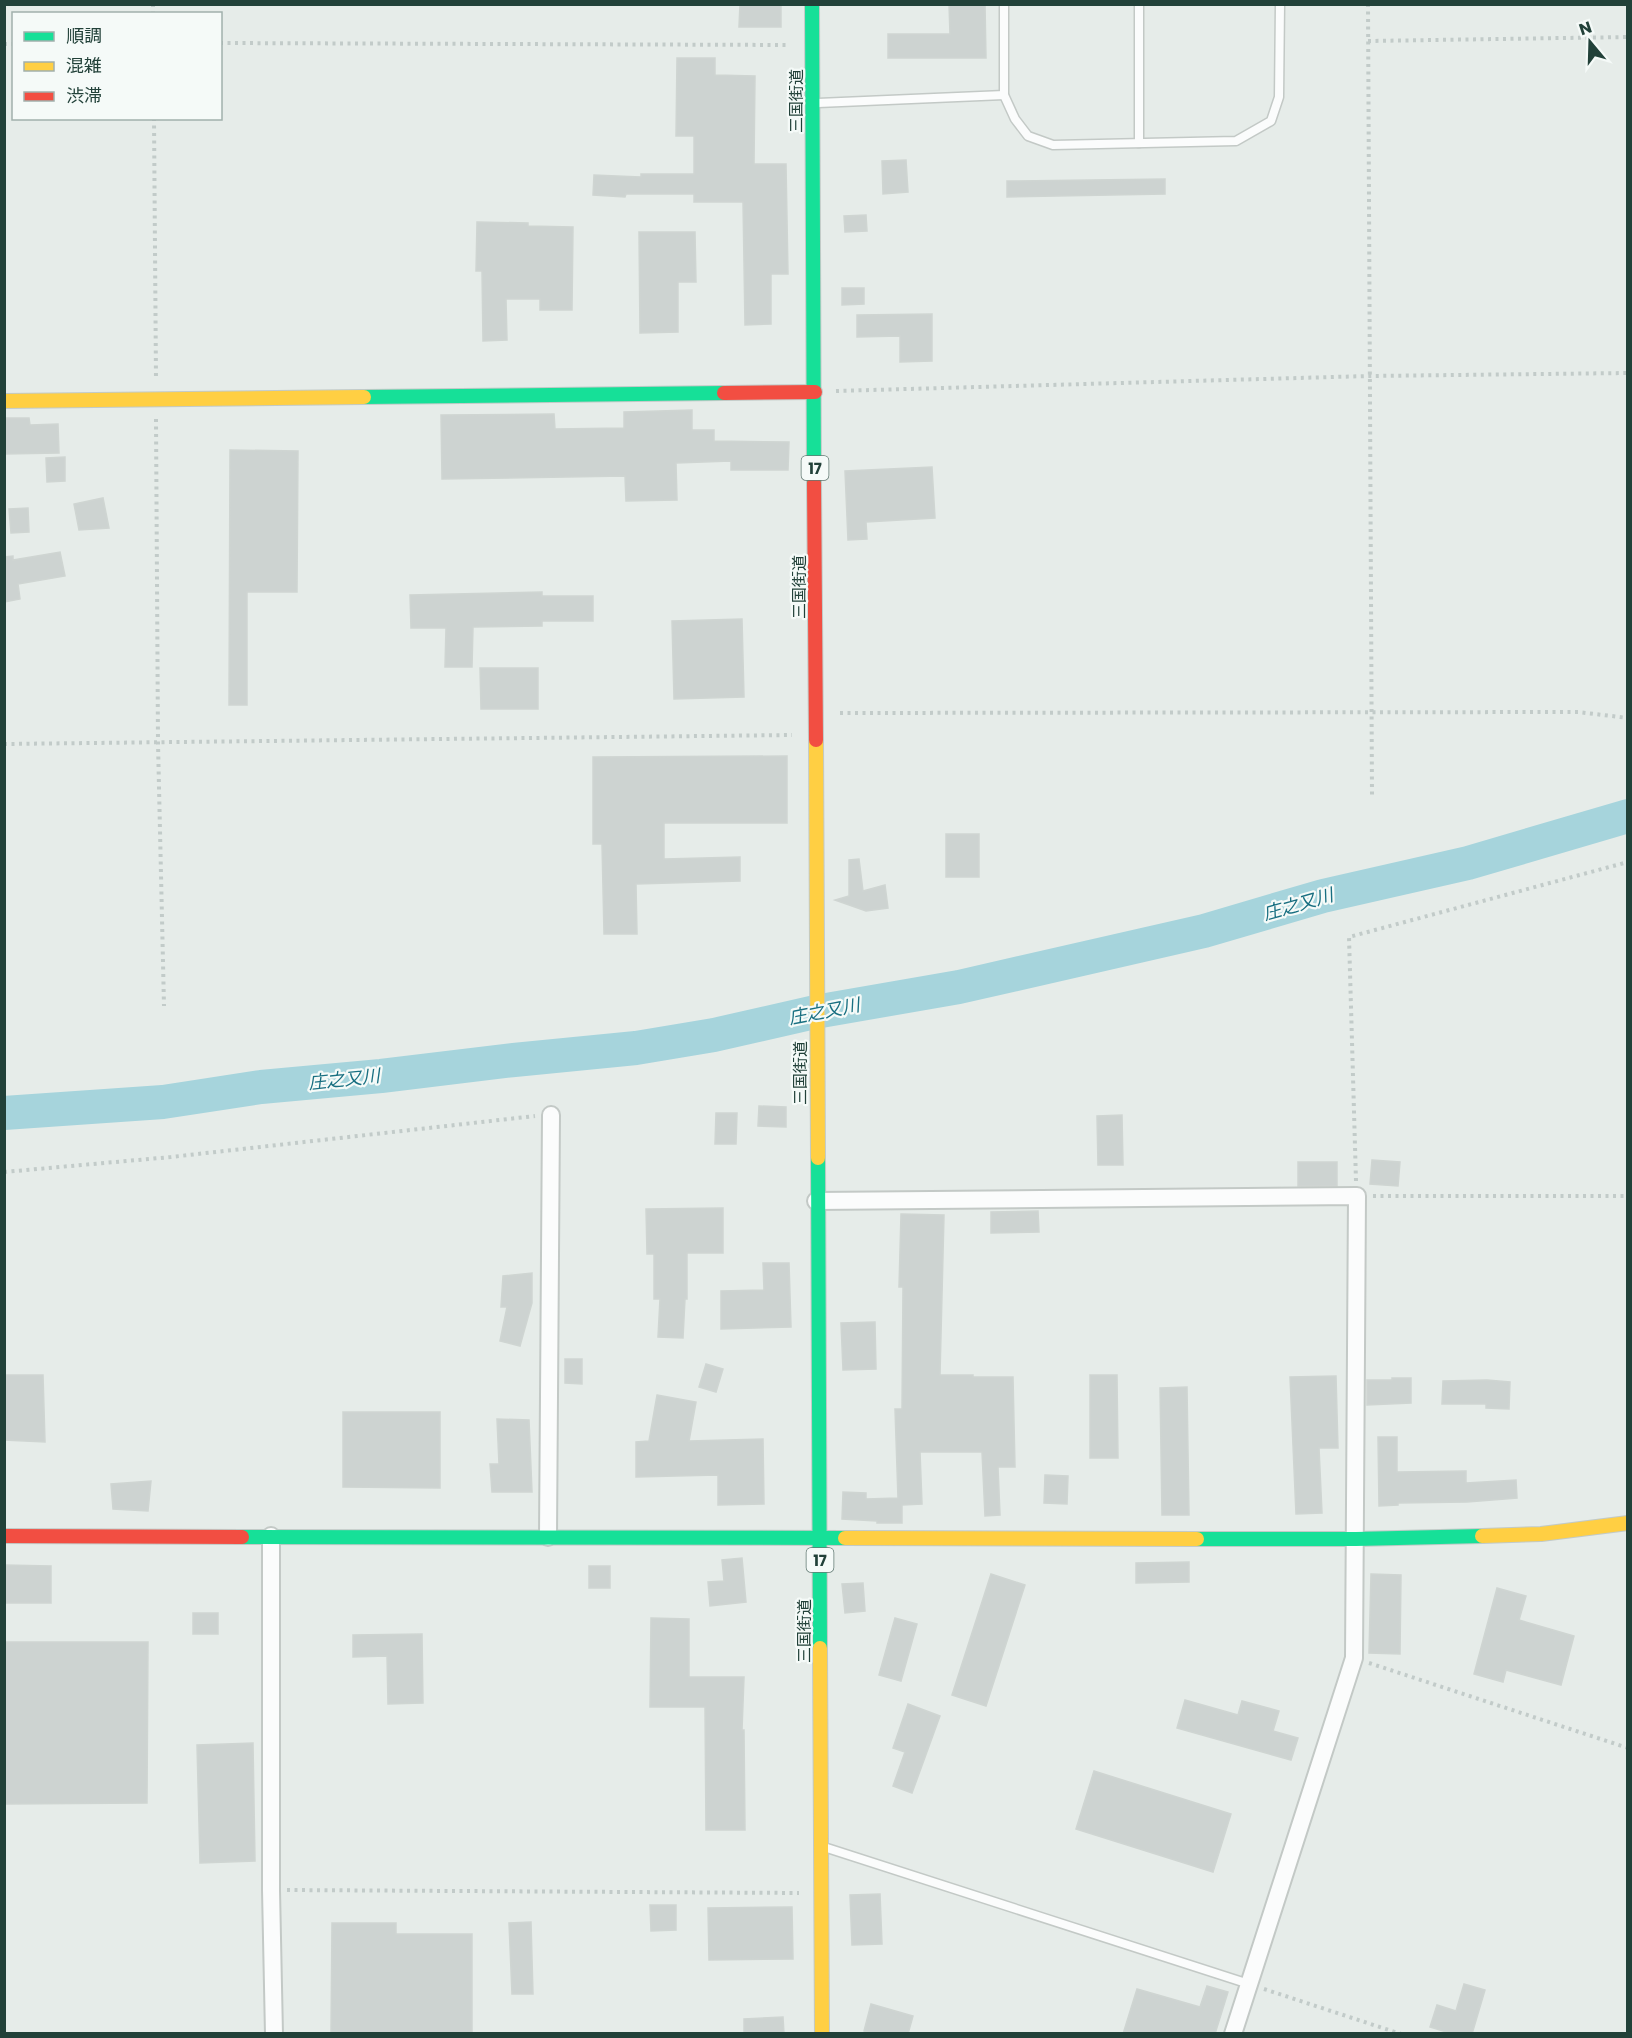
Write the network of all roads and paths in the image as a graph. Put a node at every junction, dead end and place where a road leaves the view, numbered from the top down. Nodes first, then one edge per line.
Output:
1 (812, 4) edge
2 (1004, 4) edge
3 (1139, 4) edge
4 (1280, 4) edge
5 (1368, 4) edge
6 (1628, 38) edge
7 (1368, 41) junction
8 (222, 44) edge
9 (813, 45) junction
10 (1004, 95) junction
11 (813, 104) junction
12 (153, 120) edge
13 (1139, 143) junction
14 (1628, 373) edge
15 (1369, 376) junction
16 (815, 392) junction
17 (156, 400) junction
18 (4, 401) edge
19 (1372, 712) junction
20 (817, 713) junction
21 (1628, 718) edge
22 (817, 734) junction
23 (158, 743) junction
24 (4, 744) edge
25 (1372, 796) dead end
26 (1628, 862) edge
27 (164, 1006) dead end
28 (551, 1115) joint
29 (4, 1172) edge
30 (1357, 1196) junction
31 (1628, 1196) edge
32 (816, 1201) junction
33 (1628, 1523) edge
34 (4, 1536) edge
35 (271, 1536) junction
36 (548, 1537) junction
37 (820, 1538) junction
38 (1356, 1539) junction
39 (1354, 1658) junction
40 (1628, 1748) edge
41 (821, 1846) junction
42 (271, 1890) junction
43 (821, 1893) junction
44 (1249, 1984) junction
45 (274, 2034) edge
46 (822, 2034) edge
47 (1233, 2034) edge
48 (1401, 2034) edge

1 - 9 main road, 三国街道 / 17
2 - 10 lane
3 - 13 lane
4 - 13 lane
5 - 7 path
6 - 7 path
7 - 15 path
8 - 9 path
9 - 11 main road, 三国街道 / 17
10 - 11 lane
10 - 13 lane
11 - 16 main road, 三国街道 / 17
12 - 17 path
14 - 15 path
15 - 16 path
15 - 19 path
16 - 17 main road
16 - 20 main road, 三国街道 / 17
17 - 18 main road
17 - 23 path
19 - 20 path
19 - 21 path
19 - 25 path
20 - 22 main road, 三国街道 / 17
22 - 23 path
22 - 32 main road, 三国街道 / 17
23 - 24 path
23 - 27 path
26 - 30 path
28 - 29 path
28 - 36 street
30 - 31 path
30 - 32 street
30 - 38 street
32 - 37 main road, 三国街道 / 17
33 - 38 main road
34 - 35 main road
35 - 36 main road
35 - 42 street
36 - 37 main road
37 - 38 main road
37 - 41 main road, 三国街道 / 17
38 - 39 street
39 - 40 path
39 - 44 street
41 - 43 main road, 三国街道 / 17
41 - 44 lane
42 - 43 path
42 - 45 street
43 - 46 main road, 三国街道 / 17
44 - 47 street
44 - 48 path

